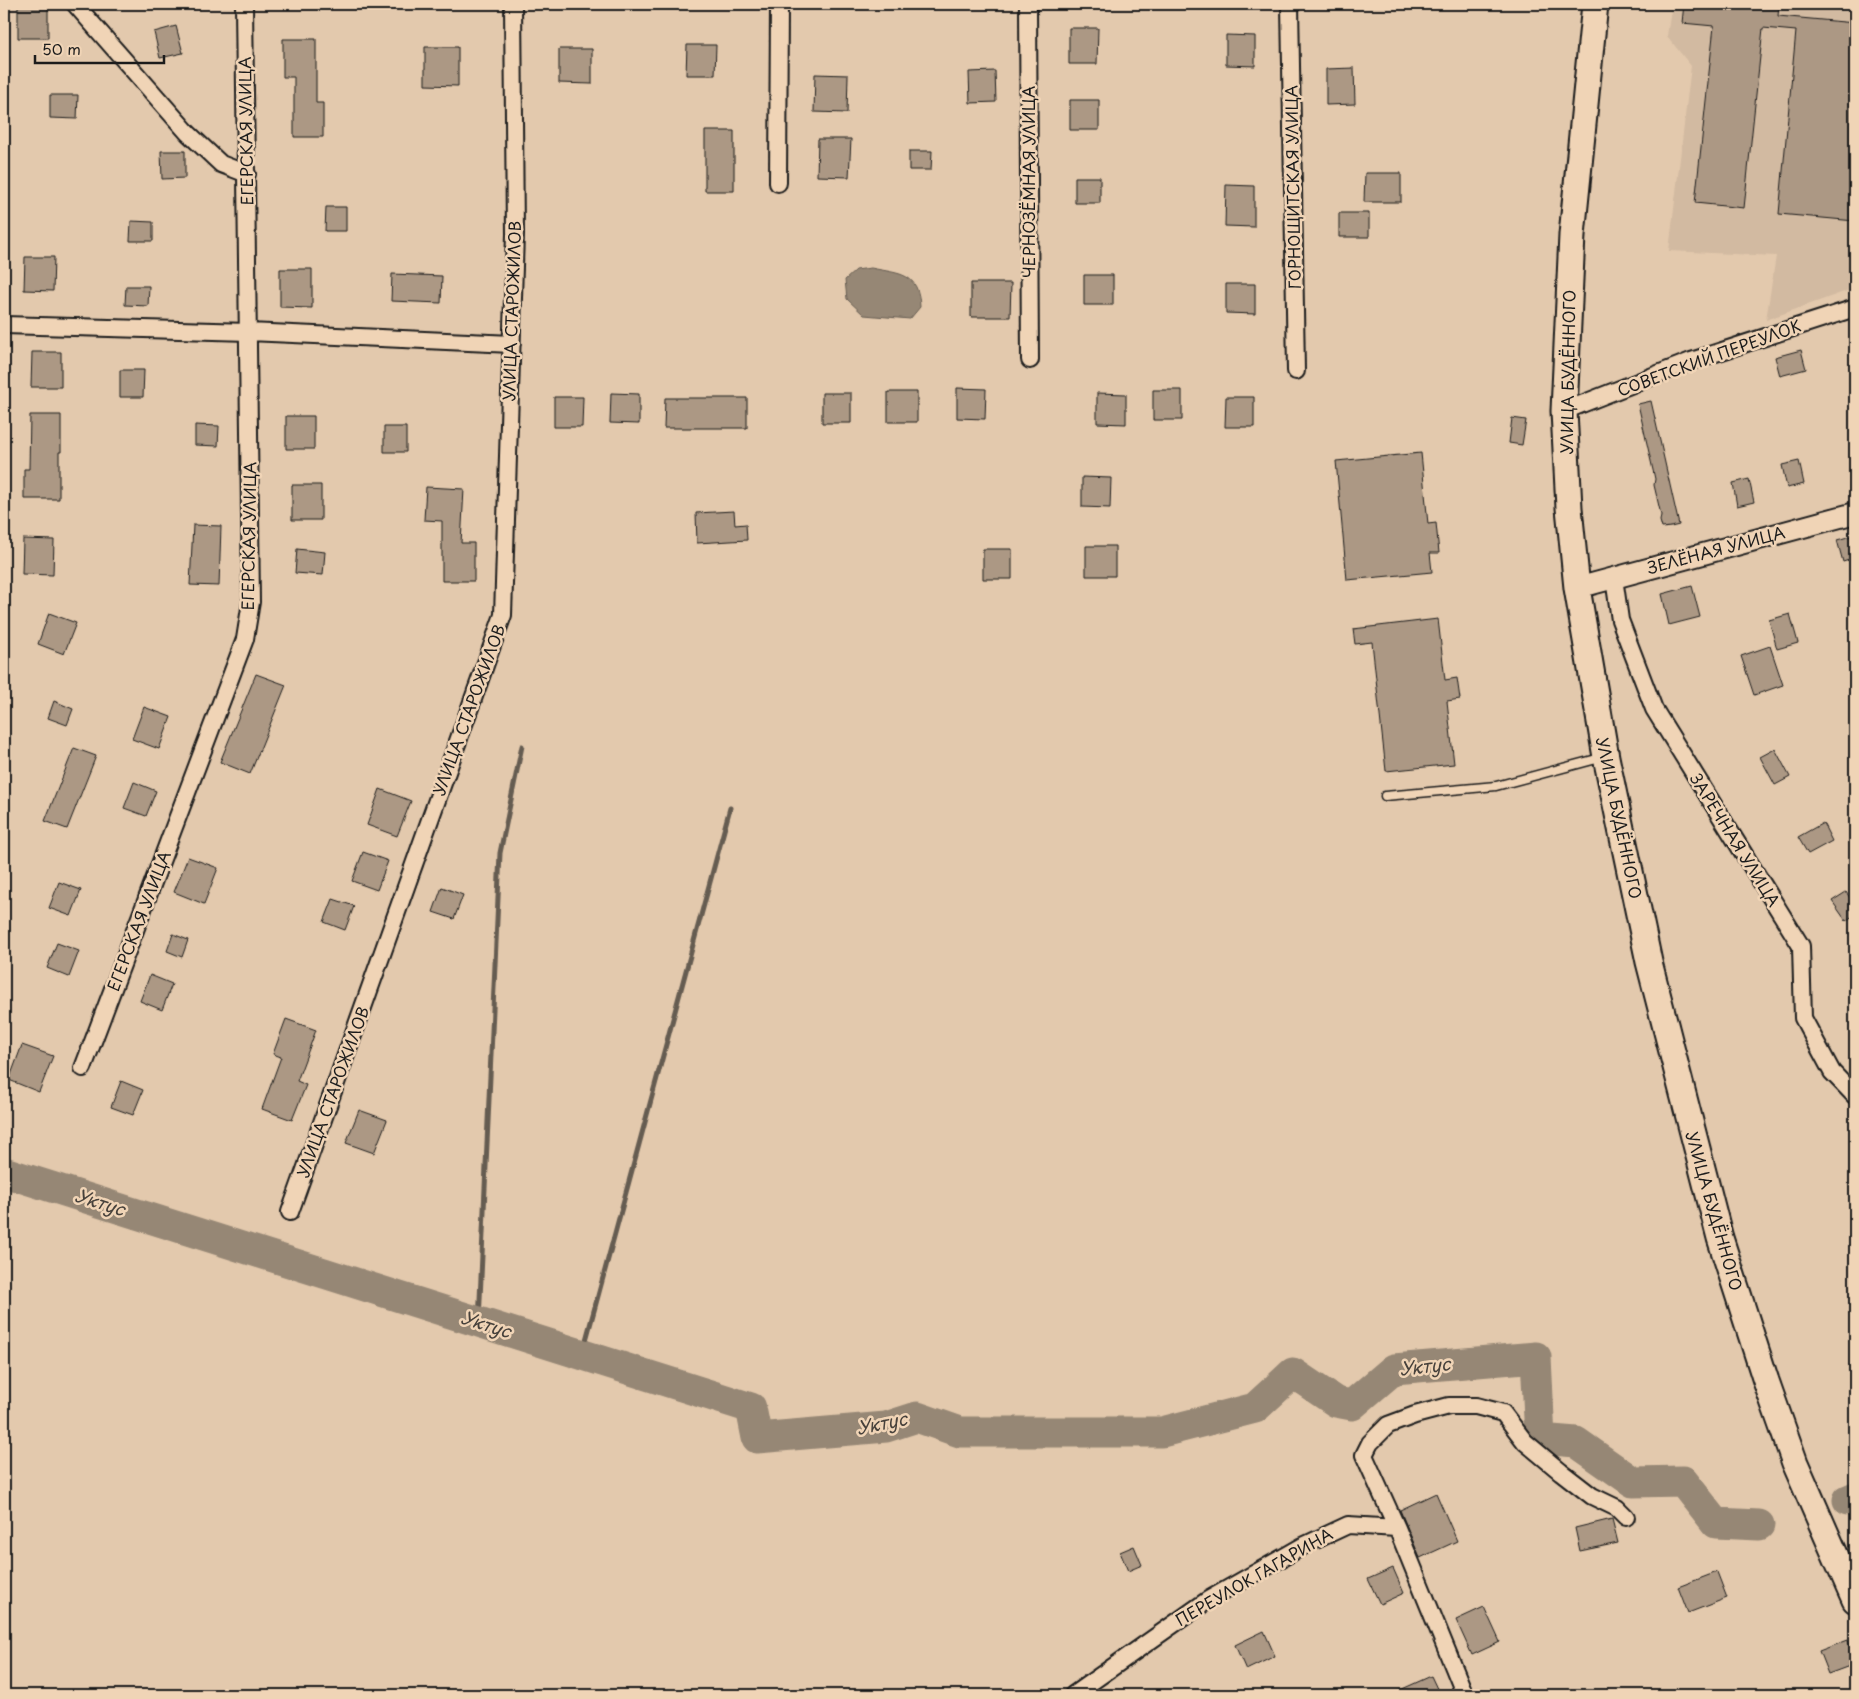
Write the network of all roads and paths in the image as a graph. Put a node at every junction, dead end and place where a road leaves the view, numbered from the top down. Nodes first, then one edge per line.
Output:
1 (75, 4) edge
2 (244, 4) edge
3 (513, 4) edge
4 (779, 4) edge
5 (1028, 4) edge
6 (1290, 4) edge
7 (1595, 4) edge
8 (248, 174) junction
9 (778, 183) dead end
10 (1855, 308) edge
11 (4, 324) edge
12 (249, 332) junction
13 (512, 344) junction
14 (1030, 360) dead end
15 (1296, 371) dead end
16 (1564, 411) junction
17 (1855, 513) edge
18 (1614, 578) junction
19 (1577, 588) junction
20 (1606, 757) junction
21 (1385, 796) dead end
22 (83, 1068) dead end
23 (1855, 1096) edge
24 (290, 1212) dead end
25 (1626, 1517) dead end
26 (1397, 1528) junction
27 (1855, 1600) edge
28 (1073, 1695) edge
29 (1465, 1695) edge

1 - 8 street
2 - 8 street, ЕГЕРСКАЯ УЛИЦА
3 - 13 street, УЛИЦА СТАРОЖИЛОВ
4 - 9 street
5 - 14 street, ЧЕРНОЗЁМНАЯ УЛИЦА
6 - 15 street, ГОРНОЩИТСКАЯ УЛИЦА
7 - 16 main road, УЛИЦА БУДЁННОГО
8 - 12 street, ЕГЕРСКАЯ УЛИЦА
10 - 16 street, СОВЕТСКИЙ ПЕРЕУЛОК
11 - 12 street
12 - 13 street
12 - 22 street, ЕГЕРСКАЯ УЛИЦА
13 - 24 street, УЛИЦА СТАРОЖИЛОВ
16 - 19 main road, УЛИЦА БУДЁННОГО
17 - 18 street, ЗЕЛЁНАЯ УЛИЦА
18 - 19 street, ЗЕЛЁНАЯ УЛИЦА
18 - 23 street, ЗАРЕЧНАЯ УЛИЦА
19 - 20 main road, УЛИЦА БУДЁННОГО
20 - 21 lane
20 - 27 main road, УЛИЦА БУДЁННОГО
25 - 26 street
26 - 28 street, ПЕРЕУЛОК ГАГАРИНА
26 - 29 street

